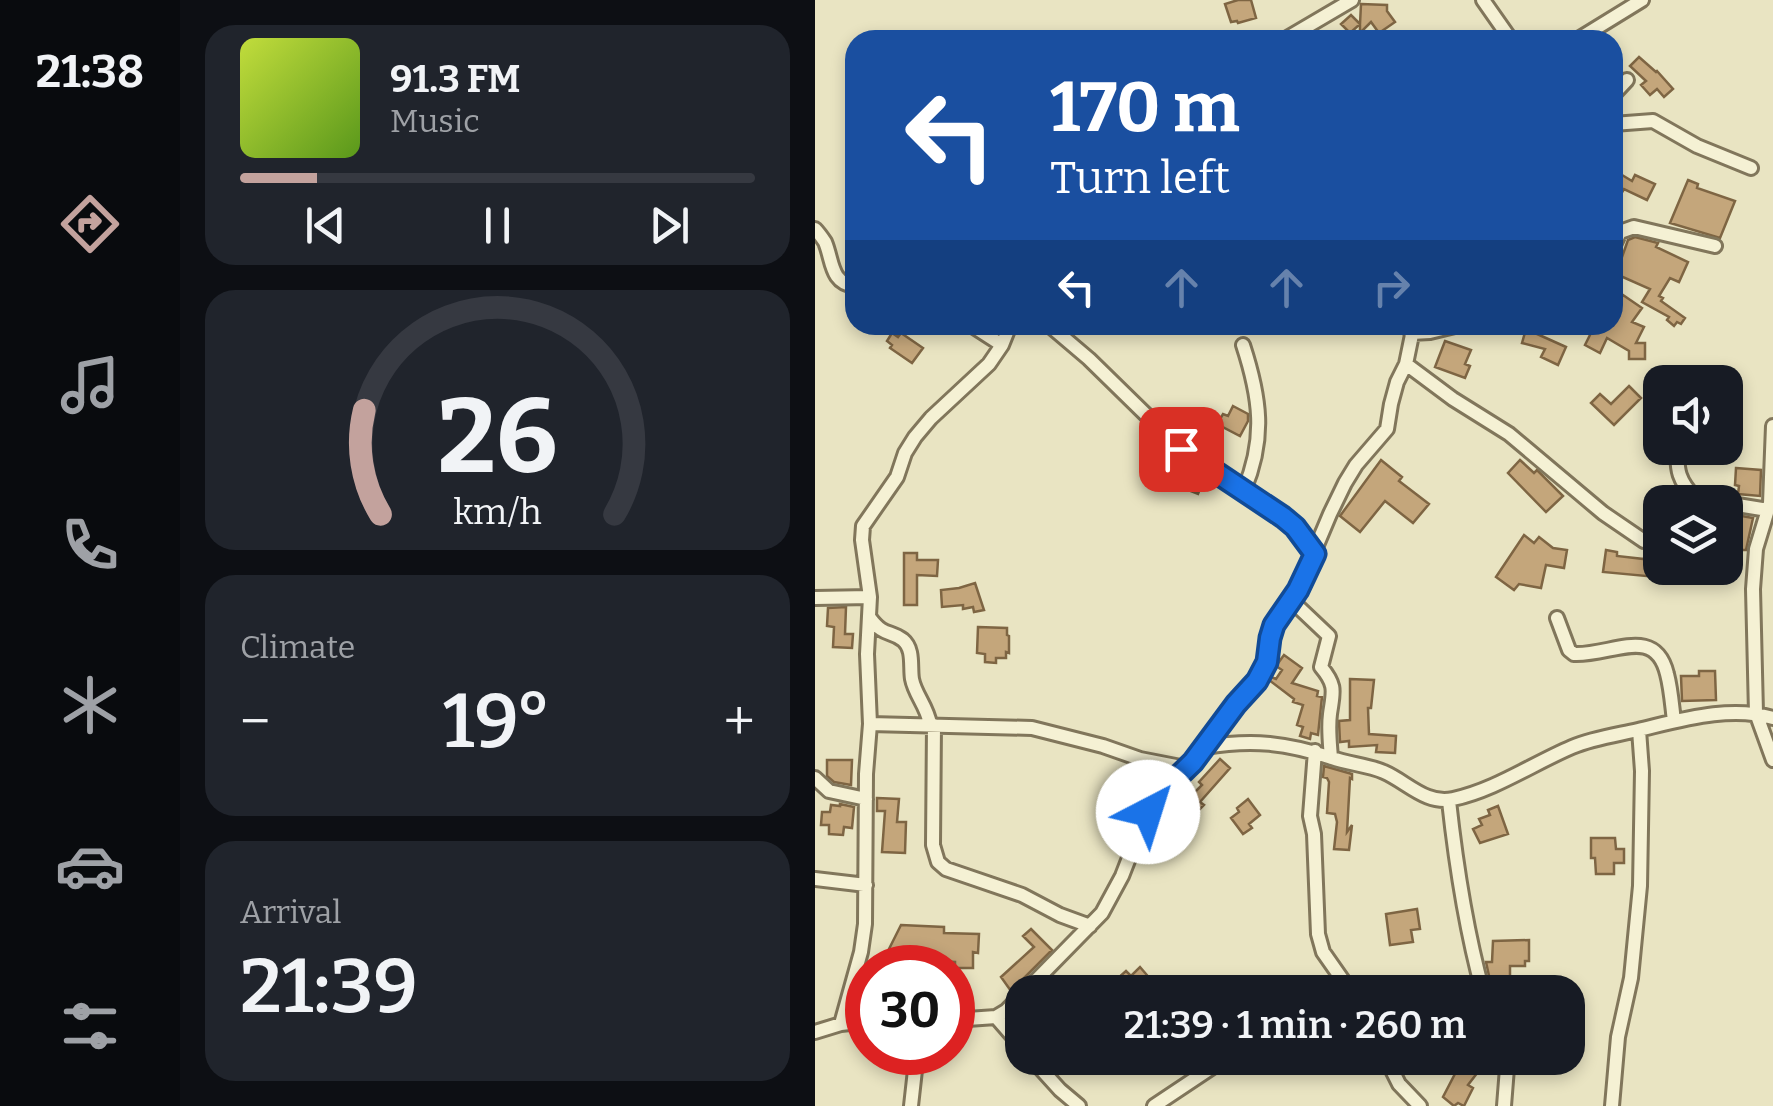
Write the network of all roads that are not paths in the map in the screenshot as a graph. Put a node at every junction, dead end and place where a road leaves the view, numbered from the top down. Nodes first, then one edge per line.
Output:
1 (1352, 0) edge
2 (1483, 0) edge
3 (1642, 0) edge
4 (1301, 30) edge
5 (1504, 30) edge
6 (1593, 30) edge
7 (1627, 80) dead end
8 (1623, 85) edge
9 (1623, 123) edge
10 (1751, 168) dead end
11 (815, 229) edge
12 (1623, 231) edge
13 (1715, 246) dead end
14 (845, 284) edge
15 (988, 335) edge
16 (1006, 335) edge
17 (1061, 335) edge
18 (1412, 335) edge
19 (1003, 344) junction
20 (1243, 345) dead end
21 (1406, 364) junction
22 (1773, 426) edge
23 (1244, 490) junction
24 (1743, 506) edge
25 (1768, 510) junction
26 (1643, 540) edge
27 (1315, 554) junction
28 (870, 597) junction
29 (815, 598) edge
30 (1292, 601) junction
31 (870, 618) junction
32 (1557, 618) dead end
33 (1756, 713) junction
34 (1773, 718) edge
35 (1674, 720) junction
36 (870, 724) junction
37 (932, 725) junction
38 (1639, 730) junction
39 (1205, 747) junction
40 (1315, 751) junction
41 (1331, 758) junction
42 (1773, 760) edge
43 (1186, 768) junction
44 (815, 778) edge
45 (866, 799) junction
46 (1449, 800) junction
47 (815, 879) edge
48 (866, 885) junction
49 (1090, 926) junction
50 (1339, 975) edge
51 (1478, 975) edge
52 (996, 1017) junction
53 (975, 1018) edge
54 (841, 1024) junction
55 (845, 1024) edge
56 (1005, 1027) edge
57 (815, 1032) edge
58 (914, 1075) edge
59 (1047, 1075) edge
60 (1200, 1075) edge
61 (1394, 1075) edge
62 (1506, 1075) edge
63 (911, 1106) edge
64 (1079, 1106) edge
65 (1154, 1106) edge
66 (1420, 1106) edge
67 (1503, 1106) edge
68 (1612, 1106) edge

1 - 4 street
2 - 5 street
3 - 6 street
7 - 8 street
9 - 10 street
11 - 14 street
12 - 13 street
15 - 19 street
16 - 19 street
17 - 23 street
18 - 21 street
19 - 28 street
20 - 23 street
21 - 26 street
21 - 27 street
22 - 25 street
23 - 27 street
24 - 25 street
25 - 33 street
27 - 30 street
28 - 29 street
28 - 31 street
30 - 39 street
30 - 41 street
31 - 36 street
31 - 37 street
32 - 35 street
33 - 34 street
33 - 35 street
33 - 42 street
35 - 38 street
36 - 37 street
36 - 45 street
37 - 43 street
37 - 49 street
38 - 46 street
38 - 68 street
39 - 40 street
39 - 43 street
40 - 41 street
40 - 50 street
41 - 46 street
43 - 49 street
44 - 45 street
45 - 48 street
46 - 51 street
47 - 48 street
48 - 54 street
49 - 52 street
52 - 53 street
52 - 56 street
54 - 55 street
54 - 57 street
58 - 63 street
59 - 64 street
60 - 65 street
61 - 66 street
62 - 67 street

